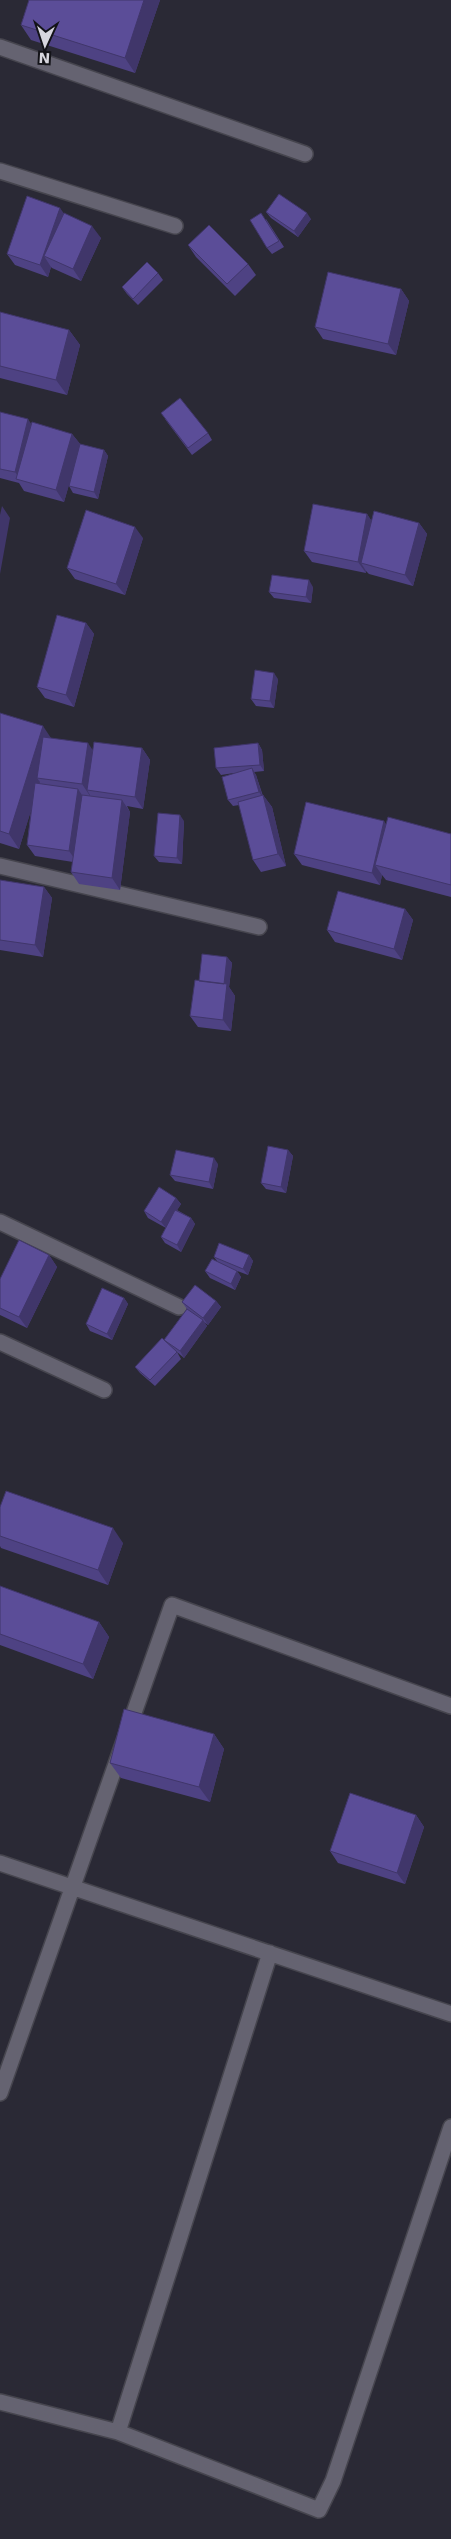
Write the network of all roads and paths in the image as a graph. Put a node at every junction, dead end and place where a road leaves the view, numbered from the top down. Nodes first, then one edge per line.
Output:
1 (0, 47) edge
2 (305, 154) dead end
3 (0, 171) edge
4 (175, 226) dead end
5 (0, 866) edge
6 (259, 927) dead end
7 (0, 1222) edge
8 (179, 1307) dead end
9 (0, 1342) edge
10 (104, 1390) dead end
11 (451, 1706) edge
12 (0, 1863) edge
13 (72, 1887) junction
14 (270, 1953) junction
15 (451, 2014) edge
16 (0, 2093) edge
17 (451, 2127) edge
18 (0, 2402) edge
19 (118, 2432) junction

1 - 2 street
3 - 4 street
5 - 6 street
7 - 8 street
9 - 10 street
11 - 13 street
12 - 13 street
13 - 14 street
13 - 16 street
14 - 15 street
14 - 19 street
17 - 19 street
18 - 19 street

